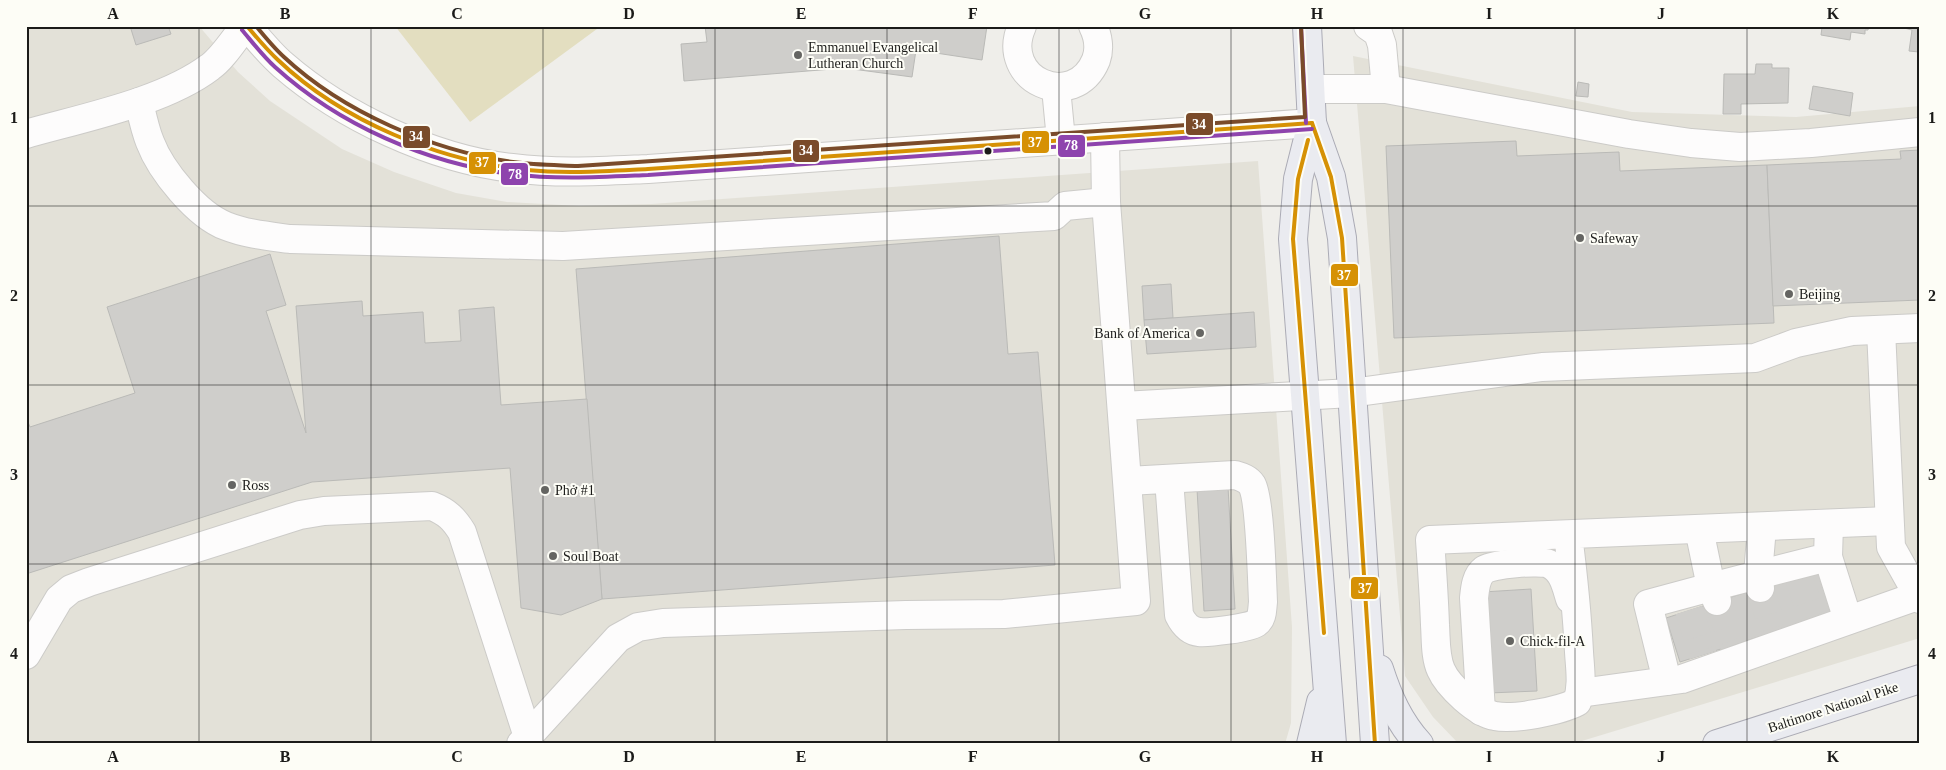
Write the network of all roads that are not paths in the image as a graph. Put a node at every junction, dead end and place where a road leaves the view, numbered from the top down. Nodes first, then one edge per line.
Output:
1 (246, 26) edge
2 (1022, 26) edge
3 (1093, 26) edge
4 (1307, 26) edge
5 (1368, 26) edge
6 (1056, 88) junction
7 (1311, 89) junction
8 (1386, 89) junction
9 (138, 102) junction
10 (1312, 123) junction
11 (1920, 132) edge
12 (26, 134) edge
13 (1104, 137) junction
14 (1061, 140) junction
15 (1106, 202) junction
16 (1920, 328) edge
17 (1881, 330) junction
18 (1351, 393) junction
19 (1305, 397) junction
20 (1123, 406) junction
21 (1169, 479) junction
22 (1128, 481) junction
23 (1889, 522) junction
24 (1829, 524) junction
25 (1762, 527) junction
26 (1699, 529) junction
27 (1568, 535) junction
28 (1828, 557) junction
29 (1759, 581) junction
30 (1714, 594) junction
31 (1919, 596) edge
32 (1848, 620) junction
33 (1578, 624) junction
34 (1368, 632) junction
35 (26, 655) edge
36 (1328, 679) junction
37 (1920, 679) edge
38 (1667, 681) junction
39 (1580, 692) junction
40 (1481, 711) junction
41 (524, 740) edge
42 (1311, 744) edge
43 (1332, 744) edge
44 (1375, 744) edge
45 (1419, 744) edge
46 (1717, 744) edge

1 - 9 street
1 - 14 street
2 - 6 street
3 - 6 street
4 - 7 main road
5 - 8 street
6 - 14 street
7 - 8 street
7 - 10 main road
8 - 11 street
9 - 12 street
9 - 15 street
10 - 13 street
10 - 18 main road
10 - 19 main road
13 - 14 street
13 - 15 street
15 - 20 street
16 - 17 street
17 - 18 street
17 - 23 street
18 - 19 street
18 - 34 main road
19 - 20 street
19 - 36 main road
20 - 22 street
21 - 21 street
21 - 22 street
22 - 41 street
23 - 24 street
23 - 31 street
24 - 25 street
24 - 28 street
25 - 26 street
25 - 29 street
26 - 27 street
26 - 30 street
27 - 33 street
27 - 40 street
28 - 29 street
28 - 32 street
29 - 30 street
30 - 38 street
31 - 32 street
32 - 38 street
33 - 39 street
33 - 40 street
34 - 44 main road
34 - 45 main road
35 - 41 street
36 - 42 main road
36 - 43 main road
37 - 46 main road, Baltimore National Pike
38 - 39 street
39 - 40 street

